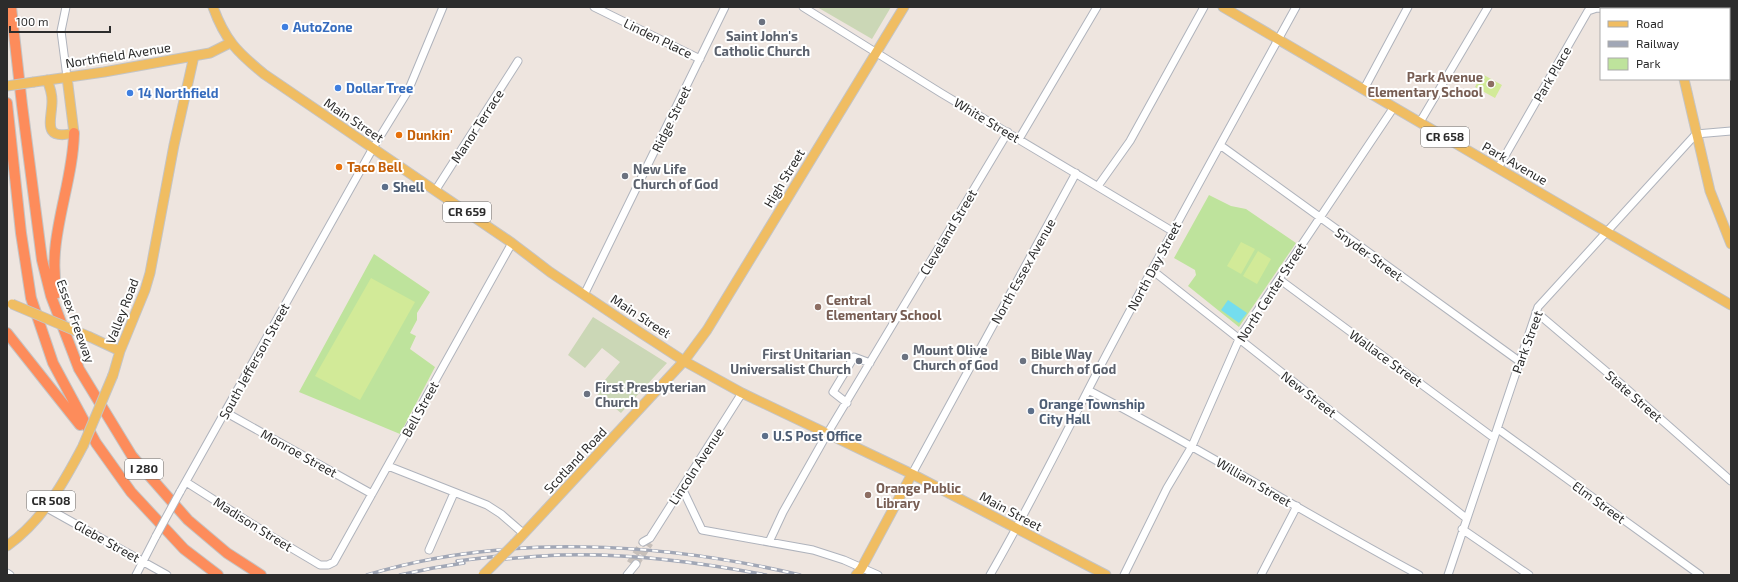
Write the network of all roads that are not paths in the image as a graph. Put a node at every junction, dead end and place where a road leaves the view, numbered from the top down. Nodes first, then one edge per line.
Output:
1 (11, 7) edge
2 (66, 7) edge
3 (213, 7) edge
4 (443, 7) edge
5 (594, 7) edge
6 (725, 7) edge
7 (803, 7) edge
8 (904, 7) edge
9 (1097, 7) edge
10 (1204, 7) edge
11 (1223, 7) edge
12 (1296, 7) edge
13 (1408, 7) edge
14 (1488, 7) edge
15 (1600, 8) edge
16 (1278, 39) junction
17 (230, 43) junction
18 (876, 53) junction
19 (194, 56) junction
20 (700, 59) junction
21 (518, 60) dead end
22 (67, 77) junction
23 (47, 80) junction
24 (1684, 80) edge
25 (7, 86) edge
26 (1364, 89) junction
27 (7, 103) edge
28 (1394, 107) junction
29 (1420, 122) junction
30 (1731, 131) edge
31 (1008, 132) junction
32 (74, 133) junction
33 (1696, 134) junction
34 (1019, 139) junction
35 (1220, 145) junction
36 (372, 148) junction
37 (1498, 168) junction
38 (7, 173) edge
39 (1076, 173) junction
40 (1098, 186) junction
41 (435, 191) junction
42 (1320, 218) junction
43 (1172, 231) junction
44 (1607, 231) junction
45 (21, 234) junction
46 (512, 243) junction
47 (1731, 244) edge
48 (1152, 270) junction
49 (1279, 279) junction
50 (584, 295) junction
51 (9, 303) edge
52 (1731, 305) edge
53 (1536, 312) junction
54 (64, 332) junction
55 (7, 333) edge
56 (1239, 339) junction
57 (120, 351) junction
58 (684, 361) junction
59 (1519, 361) junction
60 (870, 363) junction
61 (1088, 390) junction
62 (742, 393) junction
63 (847, 403) junction
64 (225, 412) junction
65 (1498, 429) junction
66 (827, 434) junction
67 (1494, 438) junction
68 (96, 443) junction
69 (1192, 446) junction
70 (388, 466) junction
71 (912, 474) junction
72 (1731, 481) edge
73 (186, 482) junction
74 (682, 488) junction
75 (454, 493) junction
76 (372, 494) junction
77 (1297, 506) junction
78 (47, 508) junction
79 (1466, 518) junction
80 (1017, 528) junction
81 (1462, 529) junction
82 (524, 534) junction
83 (648, 541) tunnel mouth
84 (769, 542) junction
85 (7, 546) edge
86 (429, 550) dead end
87 (144, 562) junction
88 (633, 563) tunnel mouth
89 (320, 564) joint
90 (7, 573) edge
91 (859, 573) edge
92 (10, 575) edge
93 (136, 575) edge
94 (167, 575) edge
95 (218, 575) edge
96 (261, 575) edge
97 (483, 575) edge
98 (626, 575) edge
99 (878, 575) edge
100 (990, 575) edge
101 (1106, 575) edge
102 (1124, 575) edge
103 (1261, 575) edge
104 (1418, 575) edge
105 (1448, 575) edge
106 (1529, 575) edge
107 (1700, 575) edge

1 - 54 highway, Essex Freeway / I 280
2 - 22 street
3 - 17 main road, Main Street / CR 659
4 - 36 street, South Jefferson Street
5 - 20 street, Linden Place
6 - 20 street, Ridge Street
7 - 18 street, White Street
8 - 18 main road, High Street
9 - 34 street
10 - 40 street
11 - 16 main road, Park Avenue / CR 658
12 - 16 street, North Day Street
13 - 26 street
14 - 29 street
15 - 37 street, Park Place
16 - 26 main road, Park Avenue / CR 658
16 - 35 street, North Day Street
17 - 19 main road, Northfield Avenue
17 - 36 main road, Main Street / CR 659
18 - 31 street, White Street
18 - 58 main road, High Street
19 - 22 main road, Northfield Avenue
19 - 57 main road, Valley Road
20 - 50 street, Ridge Street
21 - 41 street, Manor Terrace
22 - 23 main road, Northfield Avenue
22 - 32 main road
23 - 25 main road, Northfield Avenue, bridge
23 - 32 main road
24 - 33 main road
26 - 28 main road, Park Avenue / CR 658
27 - 45 highway, I 280
28 - 29 main road, Park Avenue / CR 658
28 - 42 street, North Center Street
29 - 37 main road, Park Avenue / CR 658
30 - 33 street
31 - 34 street, White Street
31 - 60 street, Cleveland Street
32 - 54 highway
33 - 44 street, Park Street
33 - 47 main road
34 - 39 street, White Street
35 - 42 street, Snyder Street
35 - 43 street, North Day Street
36 - 41 main road, Main Street / CR 659
36 - 64 street, South Jefferson Street
37 - 44 main road, Park Avenue / CR 658
38 - 45 highway
39 - 40 street, White Street
39 - 71 street, North Essex Avenue
40 - 43 street, White Street
41 - 46 main road, Main Street / CR 659
42 - 49 street, North Center Street
42 - 59 street, Snyder Street
43 - 48 street, North Day Street
44 - 52 main road, Park Avenue / CR 658
44 - 53 street, Park Street
45 - 68 highway, I 280
46 - 50 main road, Main Street / CR 659
46 - 70 street, Bell Street
48 - 56 street, New Street
48 - 61 street, North Day Street
49 - 56 street, North Center Street
49 - 67 street, Wallace Street
50 - 58 main road, Main Street / CR 659
51 - 57 main road, bridge
53 - 59 street, Park Street
53 - 72 street, State Street
54 - 96 highway, Essex Freeway / I 280
55 - 68 highway
56 - 69 street, North Center Street
56 - 79 street, New Street
57 - 78 main road, Valley Road / CR 508, bridge
58 - 62 main road, Main Street
58 - 82 main road, Scotland Road
59 - 65 street, Park Street
60 - 63 street, Cleveland Street
60 - 63 street
61 - 69 street, William Street
61 - 80 street, North Day Street
62 - 66 main road, Main Street
62 - 74 street, Lincoln Avenue
63 - 66 street, Cleveland Street
64 - 73 street, South Jefferson Street
64 - 76 street, Monroe Street
65 - 67 street, Park Street
65 - 107 street, Elm Street
66 - 71 main road, Main Street
66 - 84 street, Cleveland Street
67 - 79 street, Park Street
68 - 95 highway, I 280
69 - 77 street, William Street
69 - 102 street, North Center Street
70 - 75 street
70 - 76 street, Bell Street
71 - 80 main road, Main Street
71 - 91 main road
73 - 87 street, South Jefferson Street, bridge
73 - 89 street, Madison Street
74 - 83 street, Lincoln Avenue
74 - 84 street
75 - 82 street
75 - 86 street
76 - 89 street, Bell Street
77 - 103 street
77 - 104 street, William Street
78 - 85 main road, Valley Road / CR 508
78 - 87 street, Glebe Street
79 - 81 street, Park Street
80 - 100 street, North Day Street
80 - 101 main road, Main Street
81 - 105 street, Park Street
81 - 106 street
82 - 97 main road, Scotland Road, bridge
84 - 91 street
87 - 93 street, South Jefferson Street
87 - 94 street, Glebe Street
88 - 98 street
90 - 92 street
91 - 99 street

